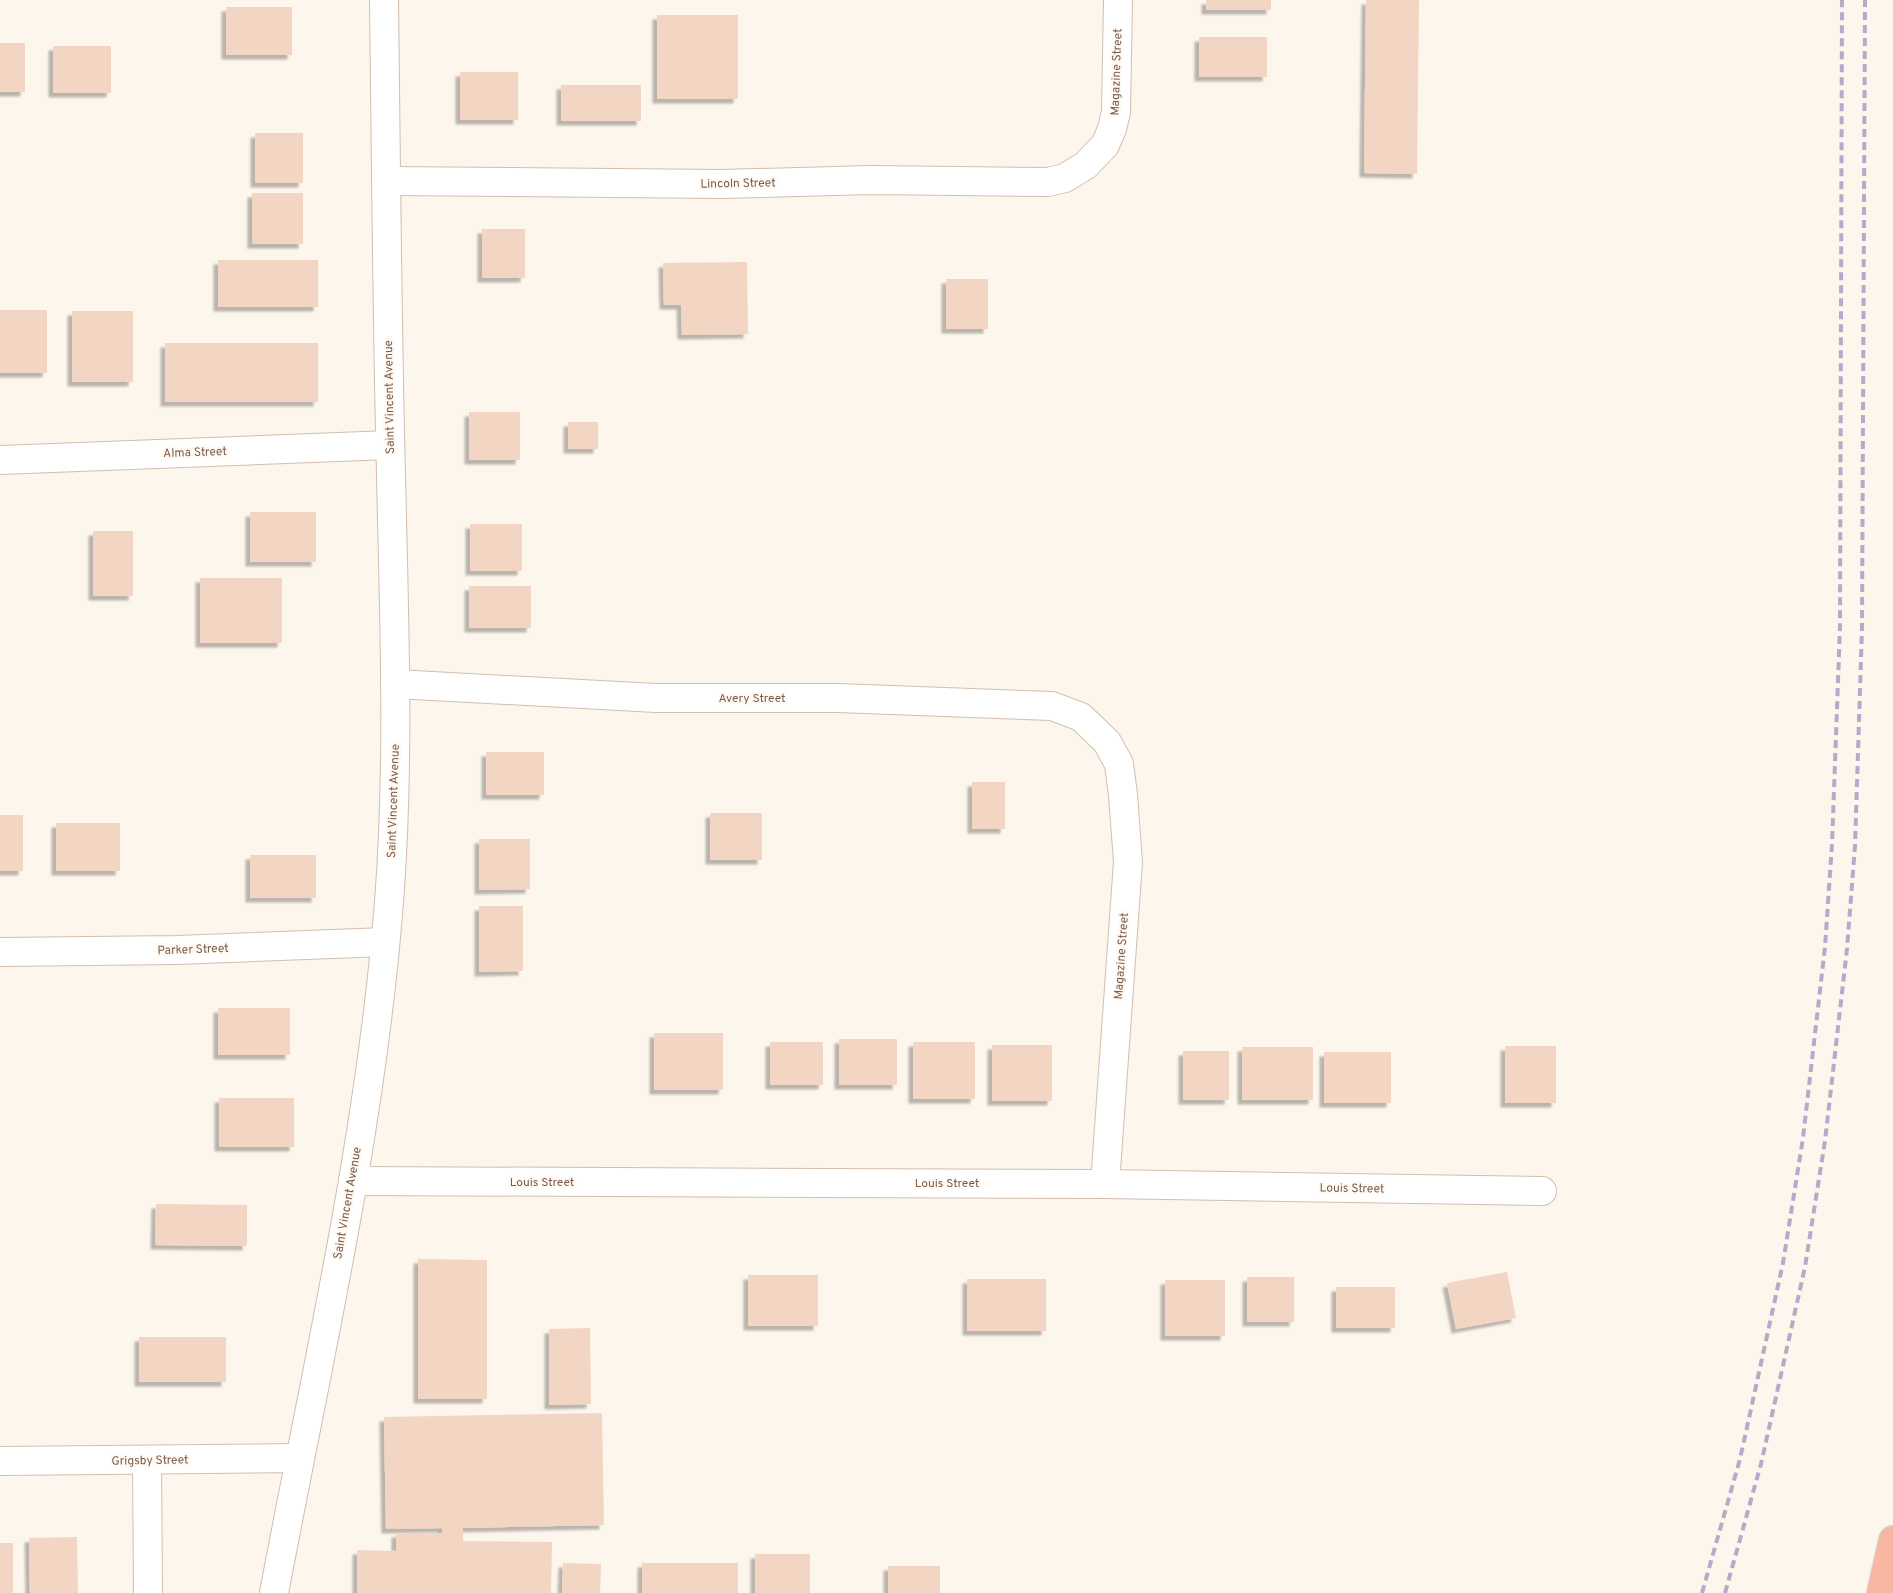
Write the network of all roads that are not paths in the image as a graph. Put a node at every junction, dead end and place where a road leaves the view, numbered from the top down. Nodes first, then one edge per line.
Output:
1 (384, 0) edge
2 (1118, 0) edge
3 (1086, 165) joint
4 (386, 181) junction
5 (390, 445) junction
6 (0, 460) edge
7 (395, 684) junction
8 (1100, 734) joint
9 (385, 942) junction
10 (0, 952) edge
11 (353, 1181) junction
12 (1105, 1184) junction
13 (1542, 1191) dead end
14 (299, 1458) junction
15 (147, 1460) junction
16 (0, 1461) edge
17 (1893, 1540) edge
18 (148, 1593) edge
19 (274, 1593) edge
20 (1881, 1593) edge

1 - 4 street, Saint Vincent Avenue
2 - 3 street, Magazine Street
3 - 4 street, Lincoln Street
4 - 5 street, Saint Vincent Avenue
5 - 6 street, Alma Street
5 - 7 street, Saint Vincent Avenue
7 - 8 street, Avery Street
7 - 9 street, Saint Vincent Avenue
8 - 12 street, Magazine Street
9 - 10 street, Parker Street
9 - 11 street, Saint Vincent Avenue
11 - 12 street, Louis Street
11 - 14 street, Saint Vincent Avenue
12 - 13 street, Louis Street
14 - 15 street, Grigsby Street
14 - 19 street, Saint Vincent Avenue
15 - 16 street, Grigsby Street
15 - 18 street
17 - 20 highway

